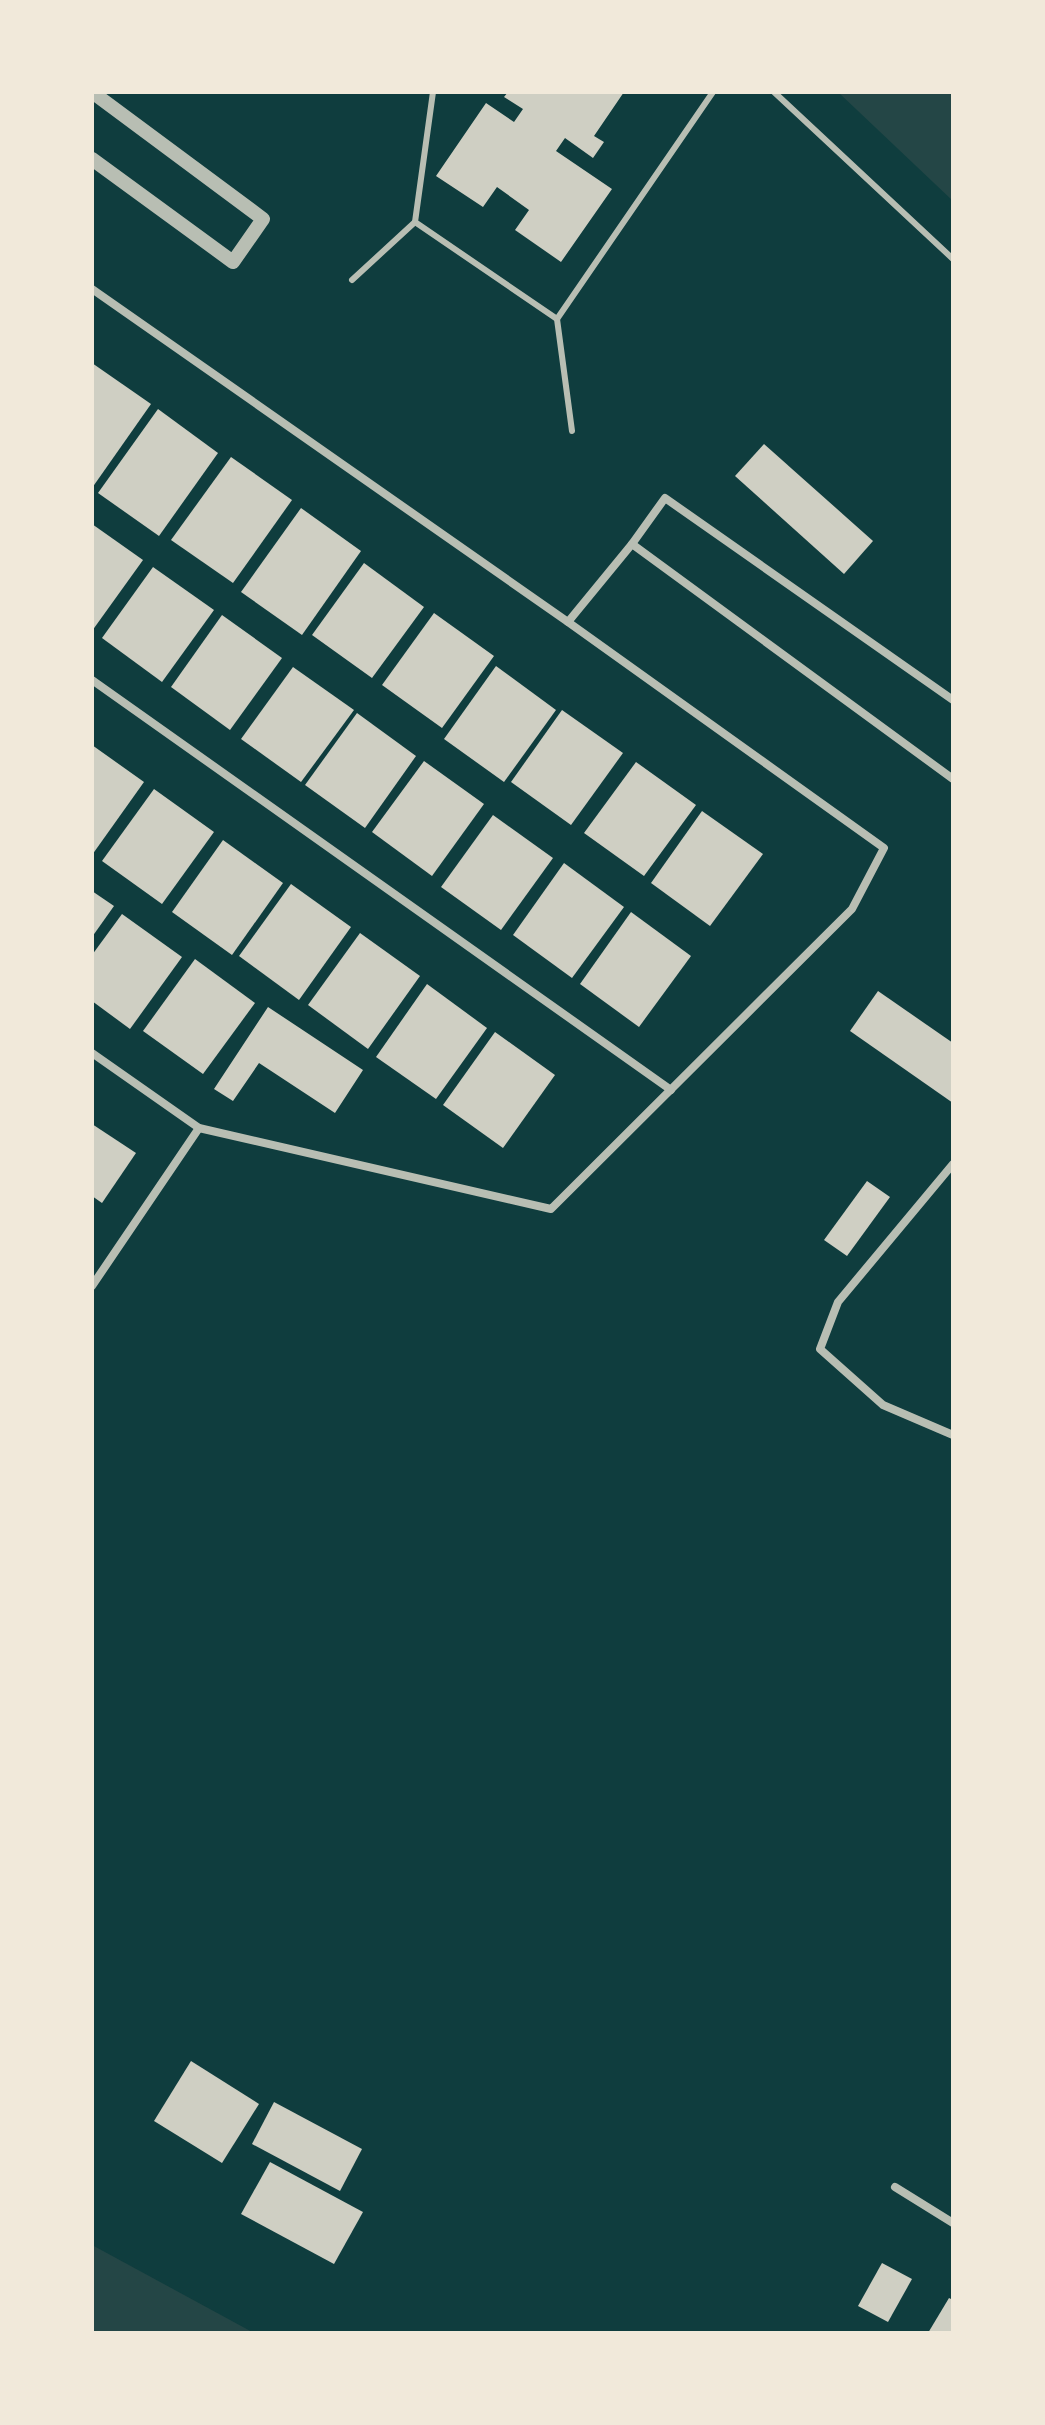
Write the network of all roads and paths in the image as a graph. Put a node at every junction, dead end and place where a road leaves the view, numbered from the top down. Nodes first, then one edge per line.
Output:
1 (92, 92) edge
2 (433, 92) edge
3 (713, 92) edge
4 (774, 92) edge
5 (92, 159) edge
6 (415, 222) junction
7 (953, 259) edge
8 (352, 280) dead end
9 (92, 289) edge
10 (557, 319) junction
11 (572, 431) dead end
12 (632, 544) junction
13 (568, 622) junction
14 (92, 680) edge
15 (953, 700) edge
16 (953, 779) edge
17 (92, 1053) edge
18 (671, 1090) junction
19 (199, 1128) junction
20 (953, 1164) edge
21 (92, 1286) edge
22 (953, 1435) edge
23 (895, 2187) dead end
24 (953, 2223) edge

1 - 5 street
2 - 6 lane
3 - 10 lane
4 - 7 lane
6 - 8 lane
6 - 10 lane
9 - 13 street
10 - 11 lane
12 - 13 street
12 - 15 street
12 - 16 street
13 - 18 street
14 - 18 street
17 - 19 street
18 - 19 street
19 - 21 street
20 - 22 street
23 - 24 street

